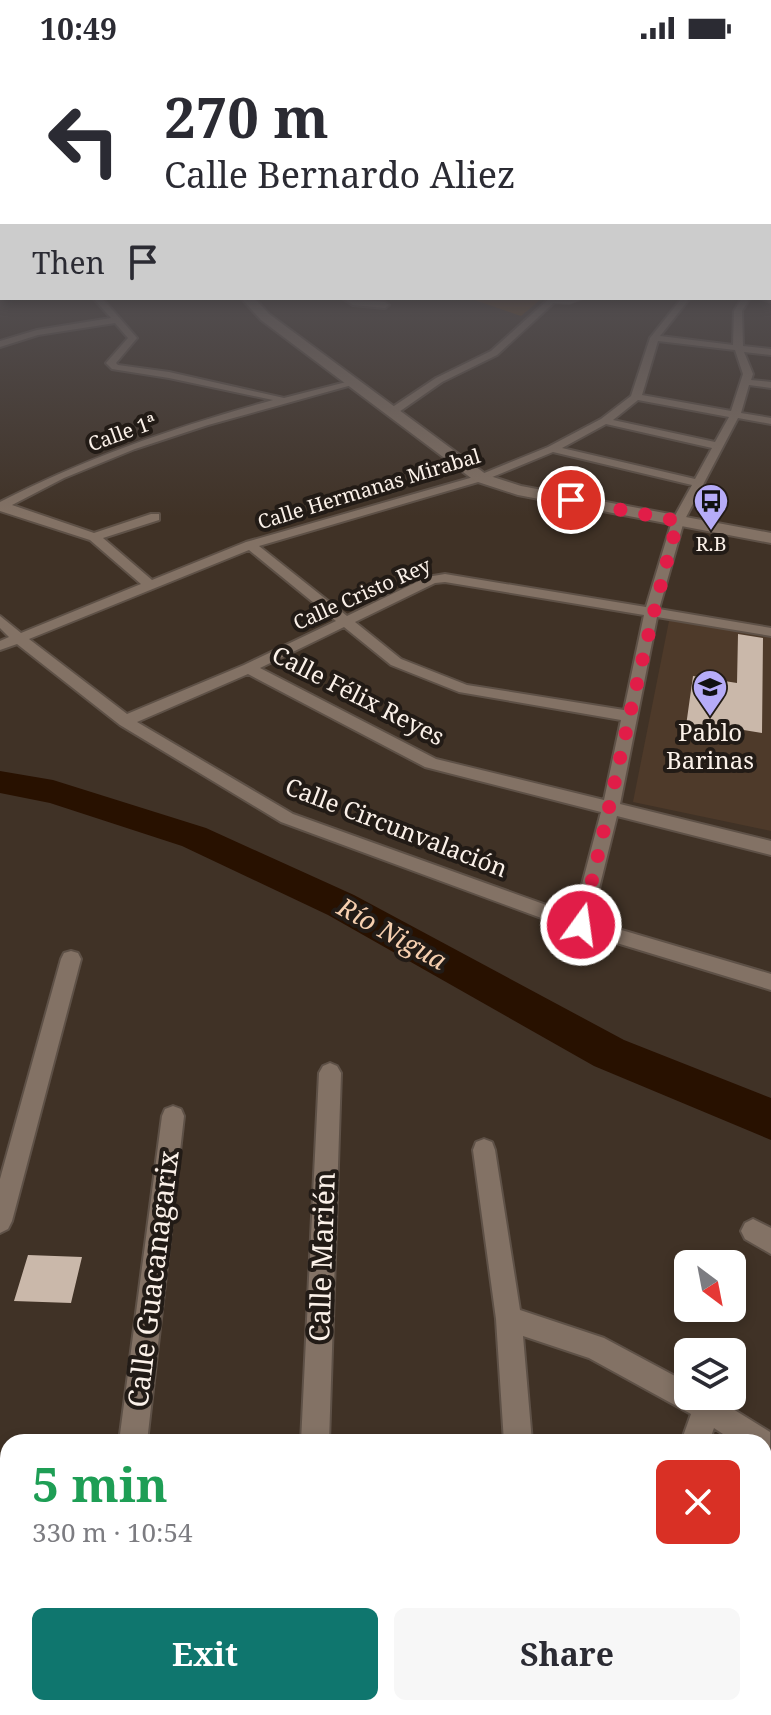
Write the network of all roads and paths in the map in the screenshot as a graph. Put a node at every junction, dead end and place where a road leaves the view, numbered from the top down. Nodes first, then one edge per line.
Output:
1 (112, 362) edge
2 (326, 362) edge
3 (475, 362) edge
4 (647, 362) edge
5 (744, 362) edge
6 (745, 382) junction
7 (354, 383) junction
8 (771, 385) edge
9 (636, 397) junction
10 (282, 400) junction
11 (392, 412) junction
12 (735, 414) junction
13 (605, 421) junction
14 (771, 421) edge
15 (718, 446) junction
16 (552, 449) junction
17 (481, 478) junction
18 (698, 483) junction
19 (2, 506) edge
20 (155, 517) dead end
21 (678, 521) junction
22 (94, 537) junction
23 (771, 538) edge
24 (250, 545) junction
25 (150, 585) junction
26 (651, 614) junction
27 (0, 620) edge
28 (344, 622) junction
29 (771, 632) edge
30 (18, 638) junction
31 (0, 646) edge
32 (249, 668) junction
33 (630, 716) junction
34 (125, 721) junction
35 (611, 807) junction
36 (771, 848) edge
37 (581, 925) junction
38 (71, 959) dead end
39 (771, 982) edge
40 (330, 1073) dead end
41 (173, 1116) dead end
42 (484, 1150) dead end
43 (0, 1221) edge
44 (509, 1319) junction
45 (674, 1390) edge
46 (706, 1410) edge
47 (710, 1410) edge
48 (134, 1434) edge
49 (315, 1434) edge
50 (517, 1434) edge
51 (698, 1434) edge
52 (748, 1434) edge

1 - 10 street
2 - 7 main road
3 - 11 street
4 - 9 street
5 - 6 street
6 - 8 street
6 - 12 street
7 - 10 street, Calle 1ª
7 - 11 main road
9 - 12 street
9 - 13 street, Calle Hermanas Mirabal
10 - 19 street, Calle 1ª
11 - 17 main road
12 - 14 street
12 - 15 street
13 - 15 street
13 - 16 street, Calle Hermanas Mirabal
15 - 18 street
16 - 17 street, Calle Hermanas Mirabal
16 - 18 street
17 - 21 main road
17 - 24 street, Calle Hermanas Mirabal
18 - 21 street
19 - 22 street
20 - 22 street
21 - 23 main road
21 - 26 street
22 - 25 street
24 - 25 street, Calle Hermanas Mirabal
24 - 28 street
25 - 30 street, Calle Hermanas Mirabal
26 - 28 street, Calle Cristo Rey
26 - 29 street, Calle Cristo Rey
26 - 33 street
27 - 30 street, Calle Circunvalación
28 - 32 street, Calle Cristo Rey
28 - 33 street
30 - 31 street, Calle Hermanas Mirabal
30 - 34 street, Calle Circunvalación
32 - 34 street, Calle Cristo Rey
32 - 35 street, Calle Félix Reyes
33 - 35 street
34 - 37 street, Calle Circunvalación
35 - 36 street, Calle Félix Reyes
35 - 37 street
37 - 39 street, Calle Circunvalación
38 - 43 street
40 - 49 street, Calle Marién
41 - 48 street, Calle Guacanagarix
42 - 44 street
44 - 45 street
44 - 50 street
46 - 51 street
47 - 52 street

